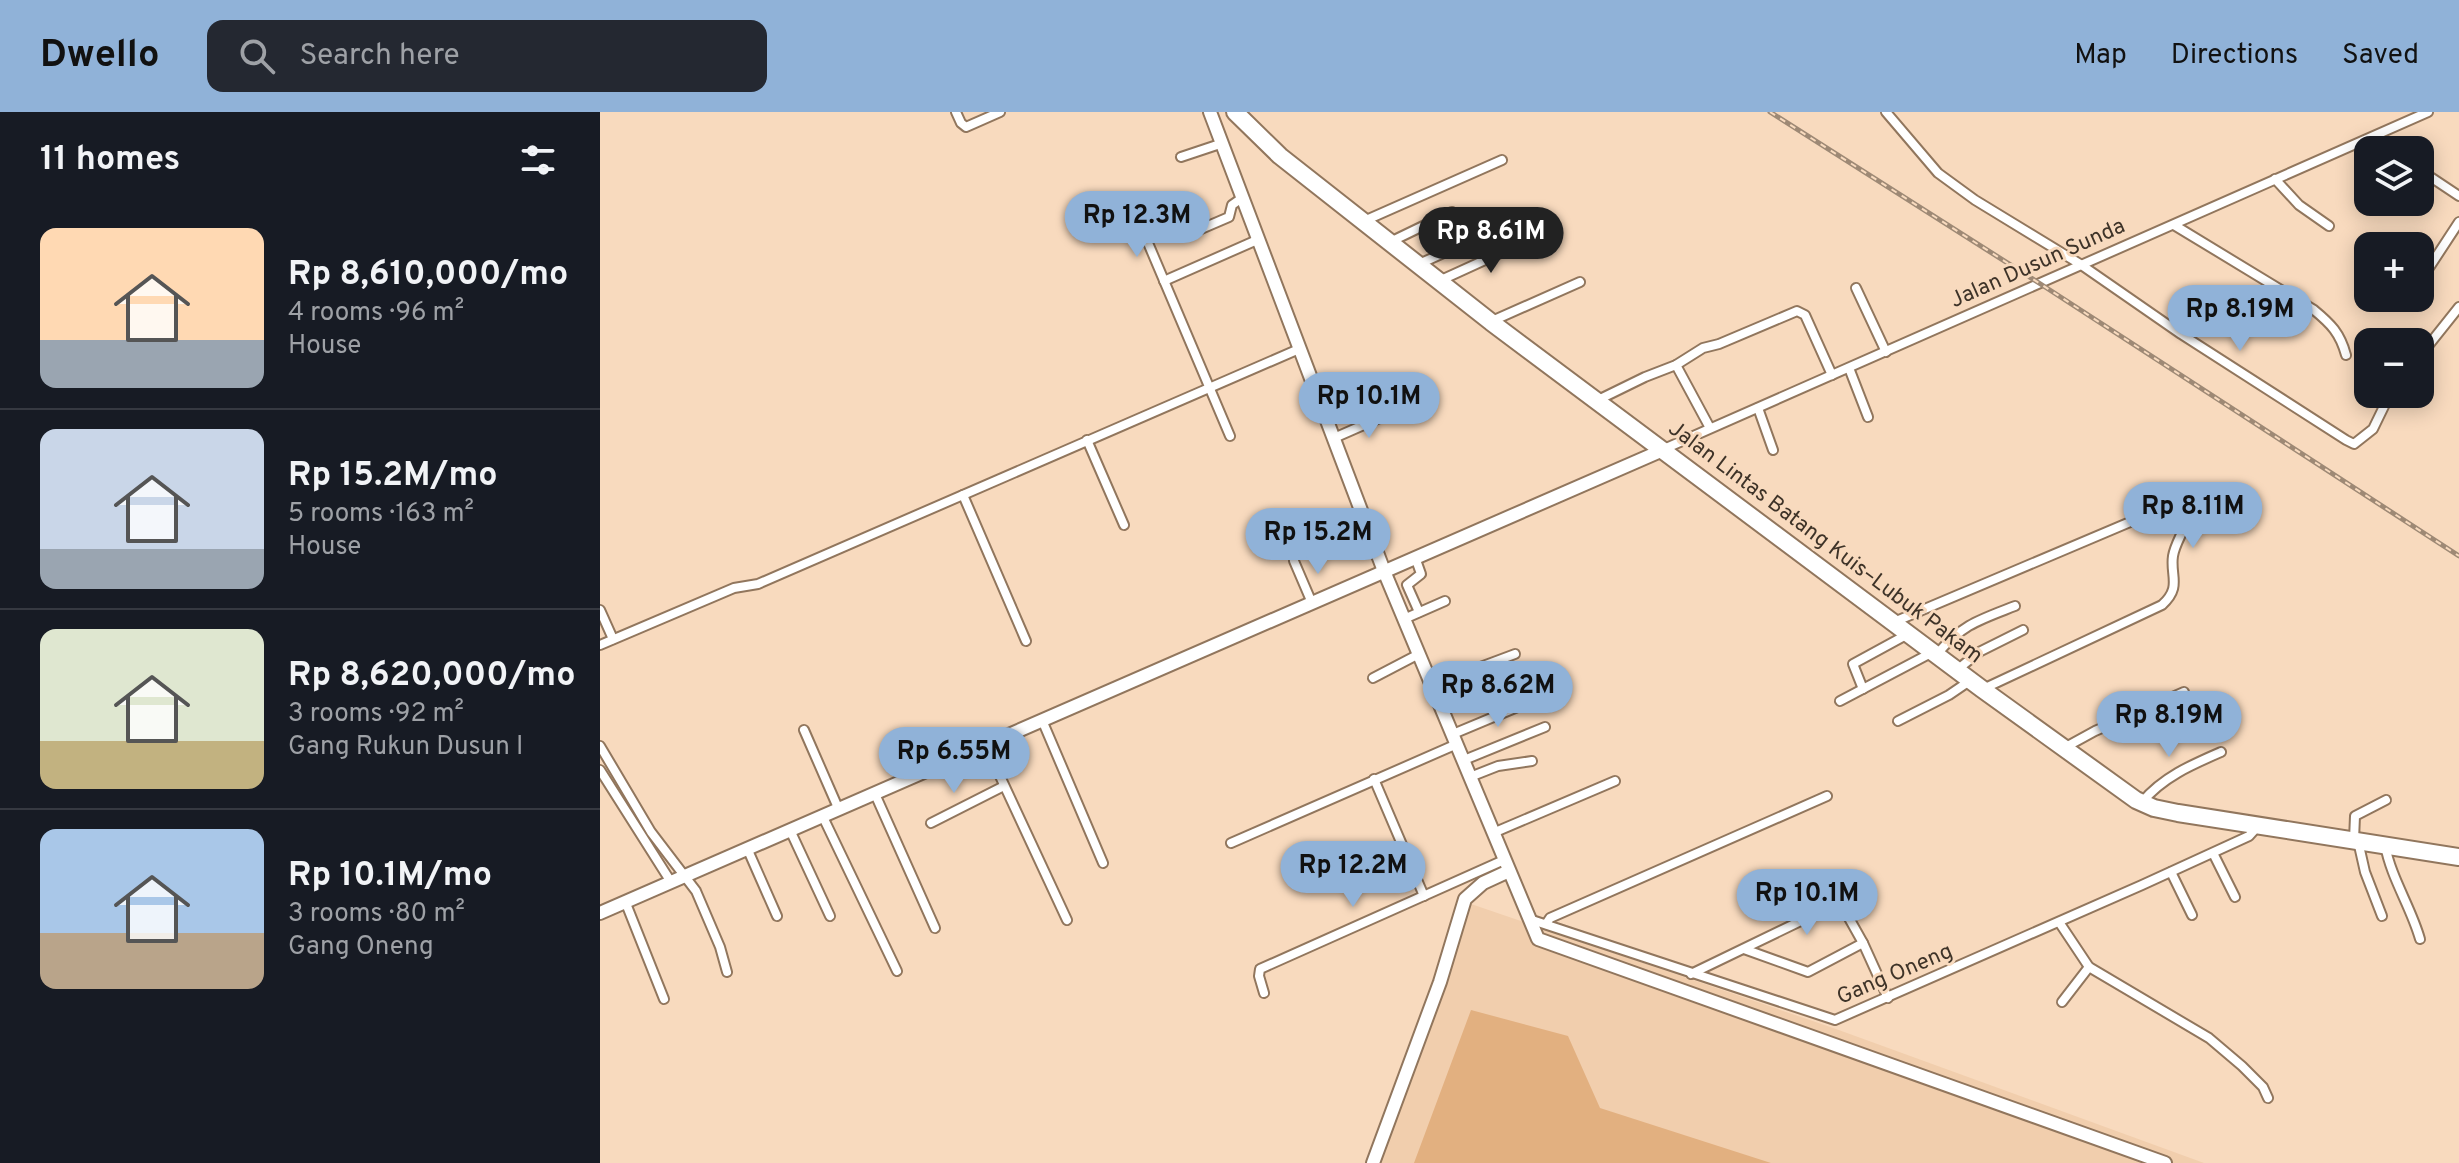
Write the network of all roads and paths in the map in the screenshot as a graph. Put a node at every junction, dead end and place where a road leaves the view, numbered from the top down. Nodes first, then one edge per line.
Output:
1 (956, 112) edge
2 (1000, 112) edge
3 (1210, 112) edge
4 (1235, 112) edge
5 (1886, 112) edge
6 (2428, 112) edge
7 (2376, 136) edge
8 (1220, 144) junction
9 (2354, 146) edge
10 (1181, 157) dead end
11 (1502, 160) dead end
12 (2275, 179) junction
13 (2434, 179) edge
14 (2459, 196) edge
15 (1242, 198) junction
16 (1452, 212) dead end
17 (1363, 222) junction
18 (2459, 222) edge
19 (1140, 224) dead end
20 (2174, 225) junction
21 (2329, 226) dead end
22 (1555, 228) dead end
23 (1194, 232) dead end
24 (1531, 239) junction
25 (1257, 240) junction
26 (1390, 242) junction
27 (2434, 260) edge
28 (2080, 264) junction
29 (1418, 265) junction
30 (1164, 281) junction
31 (1438, 281) junction
32 (1580, 282) dead end
33 (1856, 288) dead end
34 (2459, 307) edge
35 (1491, 322) junction
36 (2434, 338) edge
37 (1299, 349) junction
38 (1886, 352) junction
39 (2346, 355) dead end
40 (1676, 365) junction
41 (1849, 368) junction
42 (1832, 375) junction
43 (1208, 389) junction
44 (1598, 400) junction
45 (1758, 408) junction
46 (2383, 408) edge
47 (1391, 413) dead end
48 (1868, 417) dead end
49 (1710, 428) junction
50 (1230, 436) dead end
51 (1334, 438) junction
52 (1087, 440) junction
53 (1663, 450) junction
54 (1773, 450) dead end
55 (963, 495) junction
56 (1124, 525) dead end
57 (1415, 557) junction
58 (1294, 561) dead end
59 (1384, 571) junction
60 (1412, 595) junction
61 (1445, 601) dead end
62 (1397, 602) junction
63 (1312, 603) junction
64 (2015, 606) dead end
65 (600, 610) edge
66 (1419, 612) junction
67 (1404, 619) junction
68 (1893, 622) junction
69 (2023, 630) dead end
70 (1909, 634) junction
71 (613, 639) junction
72 (1026, 641) dead end
73 (600, 645) edge
74 (1935, 653) junction
75 (1419, 654) junction
76 (1515, 654) dead end
77 (1957, 670) junction
78 (1373, 678) dead end
79 (1977, 684) junction
80 (1432, 685) junction
81 (1863, 689) junction
82 (2184, 692) dead end
83 (1532, 701) dead end
84 (1840, 701) dead end
85 (1042, 720) junction
86 (1898, 721) dead end
87 (1545, 727) dead end
88 (804, 730) dead end
89 (1455, 739) junction
90 (600, 746) edge
91 (986, 746) junction
92 (2063, 749) junction
93 (2221, 752) dead end
94 (1464, 760) junction
95 (1532, 761) dead end
96 (600, 770) edge
97 (1470, 777) junction
98 (1374, 779) junction
99 (1615, 781) dead end
100 (1004, 786) junction
101 (875, 794) junction
102 (1827, 796) dead end
103 (2386, 800) dead end
104 (2142, 803) junction
105 (839, 810) junction
106 (823, 817) junction
107 (931, 823) dead end
108 (2258, 826) junction
109 (790, 830) junction
110 (1493, 833) junction
111 (2356, 841) junction
112 (1231, 843) dead end
113 (2385, 844) junction
114 (747, 848) junction
115 (2213, 853) junction
116 (2457, 861) edge
117 (1103, 863) dead end
118 (1506, 865) junction
119 (2171, 872) junction
120 (686, 876) junction
121 (1481, 878) junction
122 (671, 882) junction
123 (1424, 896) junction
124 (2235, 897) dead end
125 (625, 901) junction
126 (600, 913) edge
127 (2192, 915) dead end
128 (777, 916) dead end
129 (830, 916) dead end
130 (2382, 916) dead end
131 (1529, 919) junction
132 (1067, 920) dead end
133 (2059, 922) junction
134 (1546, 924) junction
135 (935, 928) dead end
136 (2420, 939) dead end
137 (1863, 943) junction
138 (1744, 949) junction
139 (2089, 967) junction
140 (897, 971) dead end
141 (727, 972) dead end
142 (1691, 974) junction
143 (1264, 993) dead end
144 (1888, 998) junction
145 (664, 999) dead end
146 (2062, 1002) dead end
147 (2268, 1098) dead end
148 (1373, 1163) edge
149 (2165, 1163) edge

1 - 2 street
3 - 8 street
4 - 17 highway, Jalan Lintas Batang Kuis–Lubuk Pakam
5 - 28 street
6 - 7 street, Jalan Dusun Sunda
8 - 10 street
8 - 15 street
9 - 12 street, Jalan Dusun Sunda
11 - 17 street
12 - 20 street, Jalan Dusun Sunda
12 - 21 street
13 - 14 street
15 - 23 street
15 - 25 street
16 - 26 street
17 - 26 highway, Jalan Lintas Batang Kuis–Lubuk Pakam
18 - 27 street
19 - 30 street
20 - 28 street, Jalan Dusun Sunda
20 - 39 street
22 - 24 street
24 - 29 street
24 - 31 street
25 - 30 street
25 - 37 street
26 - 29 highway, Jalan Lintas Batang Kuis–Lubuk Pakam
28 - 38 street, Jalan Dusun Sunda
28 - 46 street
29 - 31 highway, Jalan Lintas Batang Kuis–Lubuk Pakam
30 - 43 street
31 - 35 highway, Jalan Lintas Batang Kuis–Lubuk Pakam
32 - 35 street
33 - 38 street
34 - 36 street
35 - 44 highway, Jalan Lintas Batang Kuis–Lubuk Pakam
37 - 43 street
37 - 51 street
38 - 41 street, Jalan Dusun Sunda
40 - 42 street
40 - 44 street
40 - 49 street
41 - 42 street, Jalan Dusun Sunda
41 - 48 street
42 - 45 street, Jalan Dusun Sunda
43 - 50 street
43 - 52 street
44 - 53 highway, Jalan Lintas Batang Kuis–Lubuk Pakam
45 - 49 street, Jalan Dusun Sunda
45 - 54 street
47 - 51 street
49 - 53 street, Jalan Dusun Sunda
51 - 59 street
52 - 55 street
52 - 56 street
53 - 57 street
53 - 68 highway, Jalan Lintas Batang Kuis–Lubuk Pakam
55 - 71 street
55 - 72 street
57 - 59 street
57 - 60 street
58 - 63 street
59 - 62 street
59 - 63 street
60 - 62 street
60 - 66 street
61 - 66 street
62 - 67 street
63 - 85 street
64 - 74 street
65 - 71 street
66 - 67 street
67 - 75 street
68 - 70 highway, Jalan Lintas Batang Kuis–Lubuk Pakam
68 - 79 street
69 - 77 street
70 - 74 highway, Jalan Lintas Batang Kuis–Lubuk Pakam
70 - 81 street
71 - 73 street
74 - 77 highway, Jalan Lintas Batang Kuis–Lubuk Pakam
74 - 81 street
75 - 78 street
75 - 80 street
76 - 80 street
77 - 79 highway, Jalan Lintas Batang Kuis–Lubuk Pakam
79 - 86 street
79 - 92 highway, Jalan Lintas Batang Kuis–Lubuk Pakam
80 - 89 street
81 - 84 street
82 - 92 street
83 - 89 street
85 - 91 street
85 - 117 street
87 - 94 street
88 - 105 street
89 - 94 street
89 - 98 street
90 - 120 street
91 - 100 street
91 - 101 street
92 - 104 highway, Jalan Lintas Batang Kuis–Lubuk Pakam
93 - 104 street
94 - 97 street
95 - 97 street
96 - 122 street
97 - 110 street
98 - 112 street
98 - 123 street
99 - 110 street
100 - 107 street
100 - 132 street
101 - 105 street
101 - 135 street
102 - 134 street
103 - 111 street
104 - 108 highway, Jalan Lintas Batang Kuis–Lubuk Pakam
105 - 106 street
106 - 109 street
106 - 140 street
108 - 111 highway, Jalan Lintas Batang Kuis–Lubuk Pakam
108 - 115 street, Gang Oneng
109 - 114 street
109 - 129 street
110 - 118 street
111 - 113 highway, Jalan Lintas Batang Kuis–Lubuk Pakam
111 - 130 street
113 - 116 highway, Jalan Lintas Batang Kuis–Lubuk Pakam
113 - 136 street
114 - 120 street
114 - 128 street
115 - 119 street, Gang Oneng
115 - 124 street
118 - 121 street
118 - 131 street
119 - 127 street
119 - 133 street, Gang Oneng
120 - 122 street
120 - 141 street
121 - 123 street
121 - 148 street
122 - 125 street
123 - 143 street
125 - 126 street
125 - 145 street
131 - 134 street, Gang Oneng
131 - 149 street
133 - 139 street
133 - 144 street, Gang Oneng
134 - 142 street, Gang Oneng
137 - 138 street
137 - 138 street
137 - 144 street
138 - 142 street
139 - 146 street
139 - 147 street
142 - 144 street, Gang Oneng

